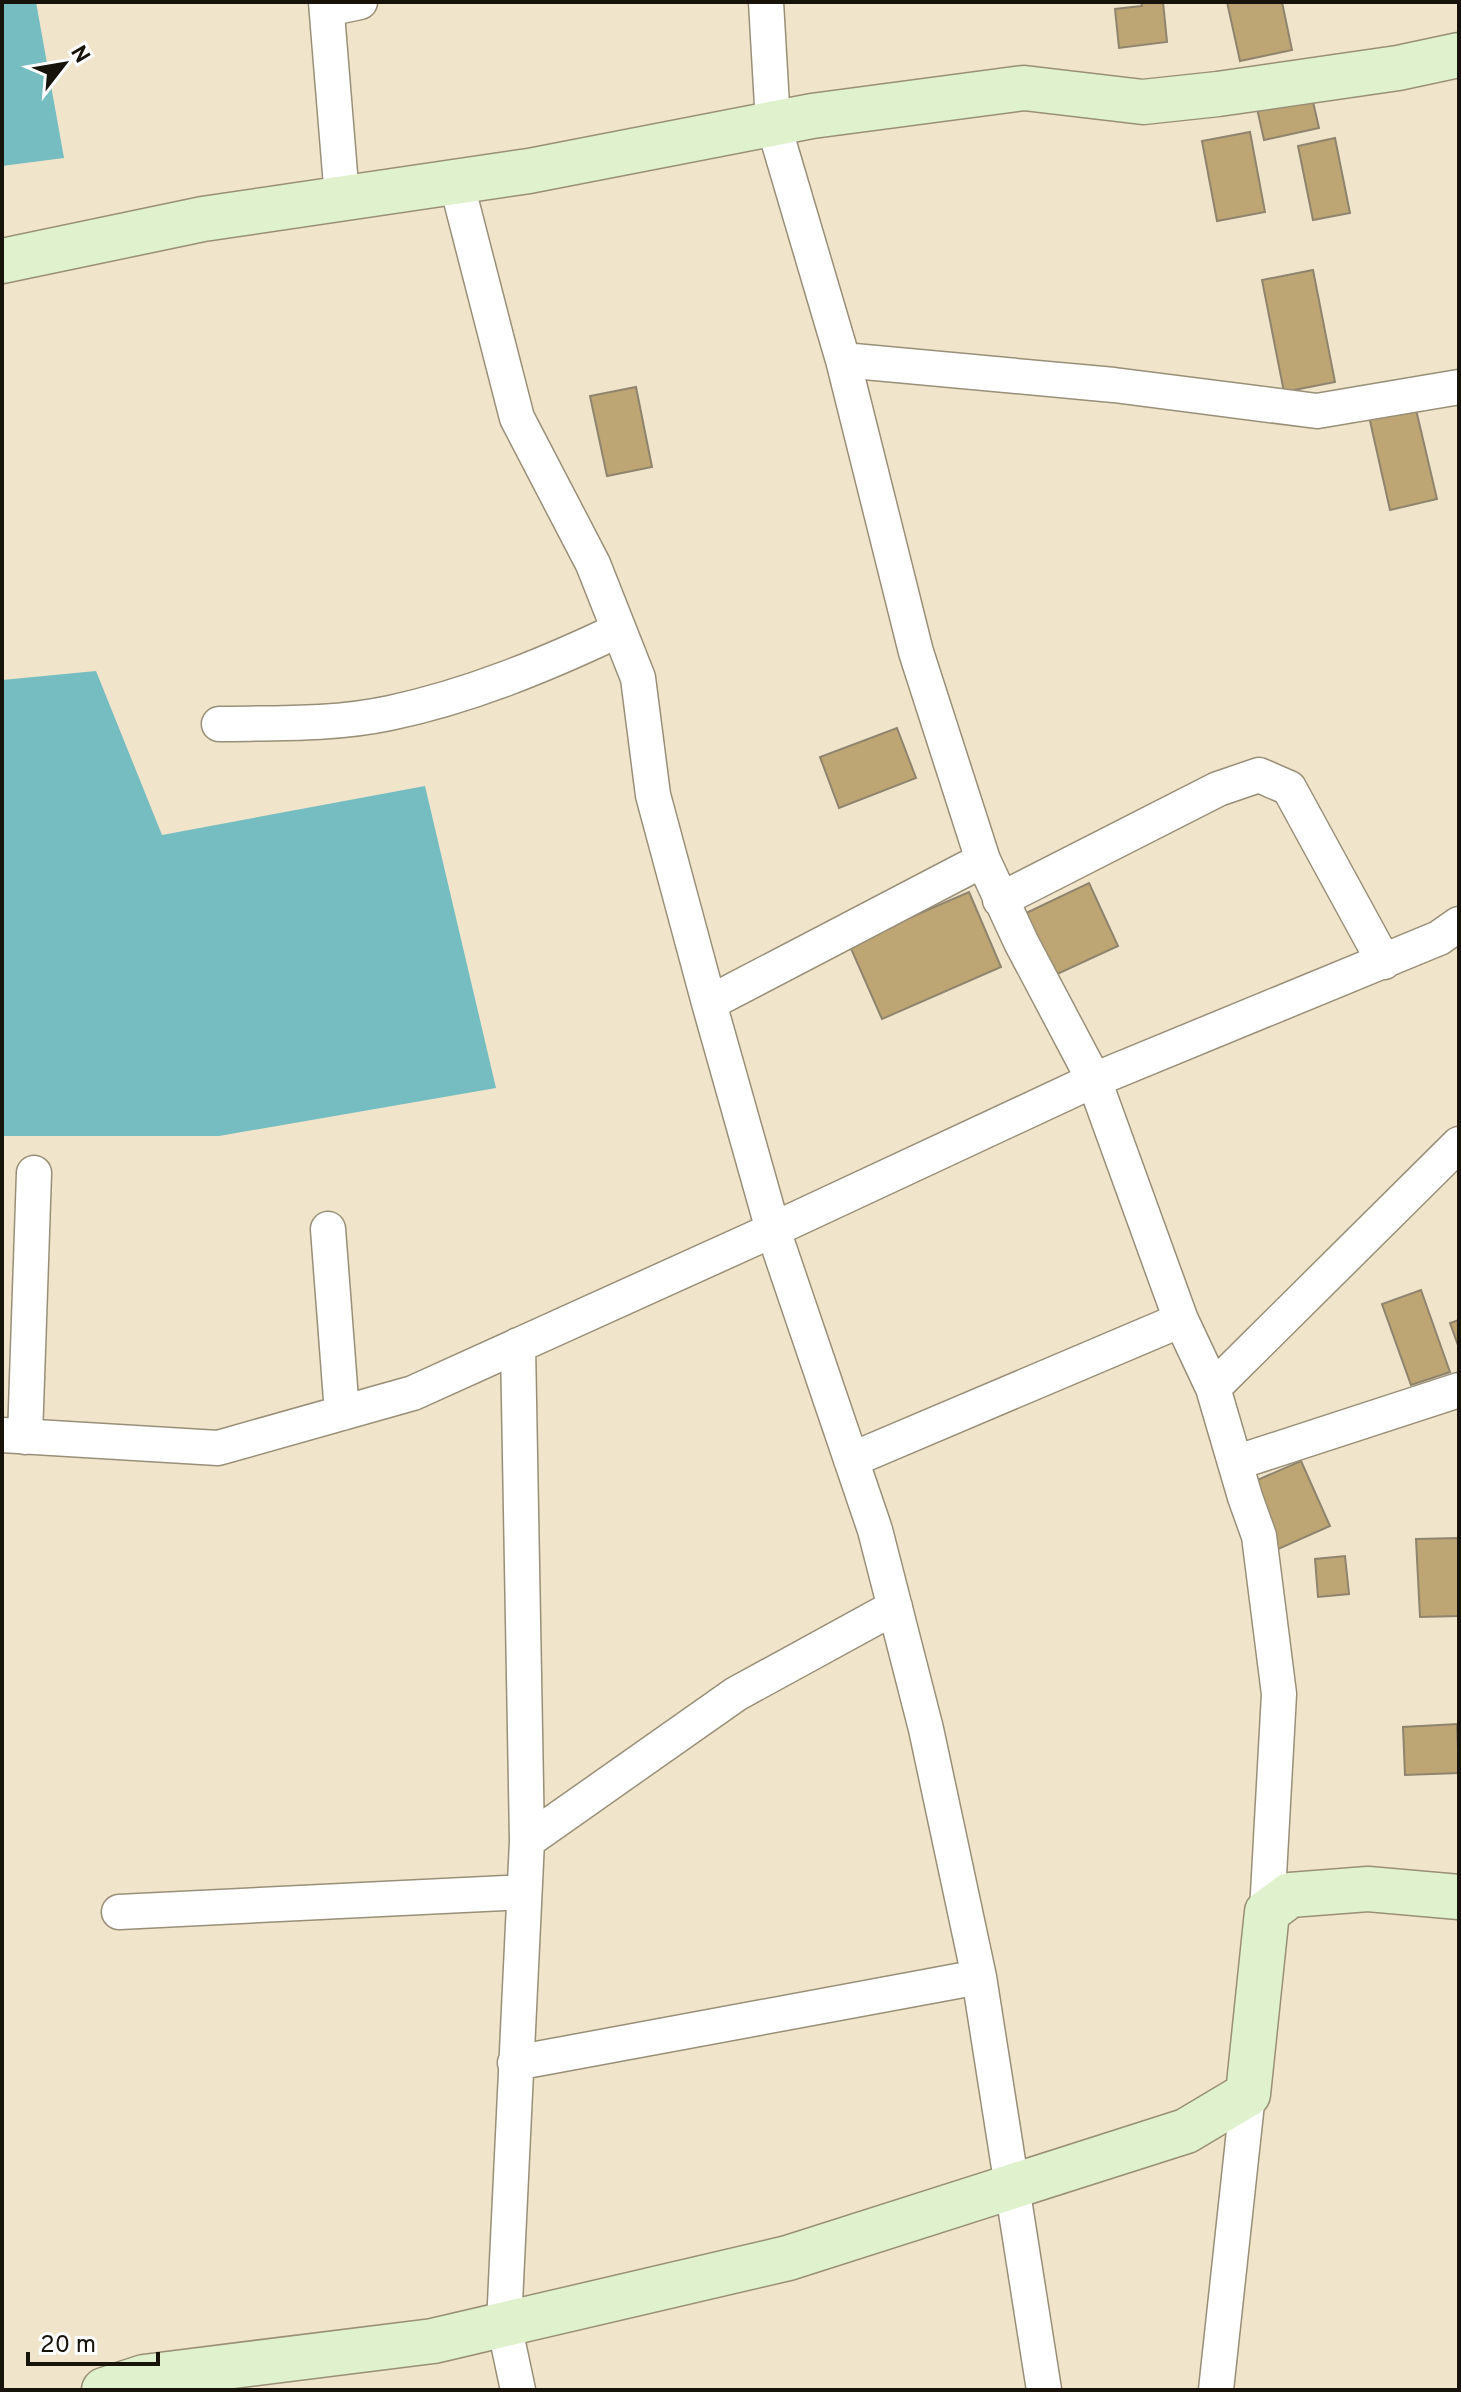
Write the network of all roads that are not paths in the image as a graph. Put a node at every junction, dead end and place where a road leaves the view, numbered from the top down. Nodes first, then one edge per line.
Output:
1 (766, 2) edge
2 (338, 4) edge
3 (1459, 55) edge
4 (773, 123) junction
5 (456, 181) junction
6 (342, 198) junction
7 (2, 261) edge
8 (843, 360) junction
9 (1459, 387) edge
10 (619, 630) junction
11 (219, 724) dead end
12 (983, 860) junction
13 (1000, 900) junction
14 (1459, 924) edge
15 (1384, 962) junction
16 (709, 1003) junction
17 (1094, 1080) junction
18 (1459, 1144) edge
19 (34, 1173) dead end
20 (328, 1229) dead end
21 (773, 1230) junction
22 (1181, 1320) junction
23 (518, 1345) junction
24 (1213, 1388) junction
25 (1459, 1390) edge
26 (342, 1413) junction
27 (13, 1436) edge
28 (851, 1460) junction
29 (1235, 1463) junction
30 (895, 1607) junction
31 (527, 1841) junction
32 (524, 1892) junction
33 (1459, 1897) edge
34 (119, 1912) dead end
35 (1267, 1912) junction
36 (979, 1977) junction
37 (515, 2063) junction
38 (1248, 2094) junction
39 (1010, 2186) junction
40 (504, 2324) junction
41 (104, 2390) edge
42 (518, 2390) edge
43 (1044, 2390) edge
44 (1216, 2390) edge

1 - 4 street
2 - 6 street
3 - 4 street
4 - 5 street
4 - 8 street
5 - 6 street
5 - 10 street
6 - 7 street
8 - 9 street
8 - 12 street
10 - 11 street
10 - 16 street
12 - 13 street
12 - 16 street
13 - 15 street
13 - 17 street
14 - 15 street
15 - 17 street
16 - 21 street
17 - 21 street
17 - 22 street
18 - 24 street
19 - 27 street
20 - 26 street
21 - 23 street
21 - 28 street
22 - 24 street
22 - 28 street
23 - 26 street
23 - 31 street
24 - 29 street
25 - 29 street
26 - 27 street
28 - 30 street
29 - 35 street
30 - 31 street
30 - 36 street
31 - 32 street
32 - 34 street
32 - 37 street
33 - 35 street
35 - 38 street
36 - 37 street
36 - 39 street
37 - 40 street
38 - 39 street
38 - 44 street
39 - 40 street
39 - 43 street
40 - 41 street
40 - 42 street

